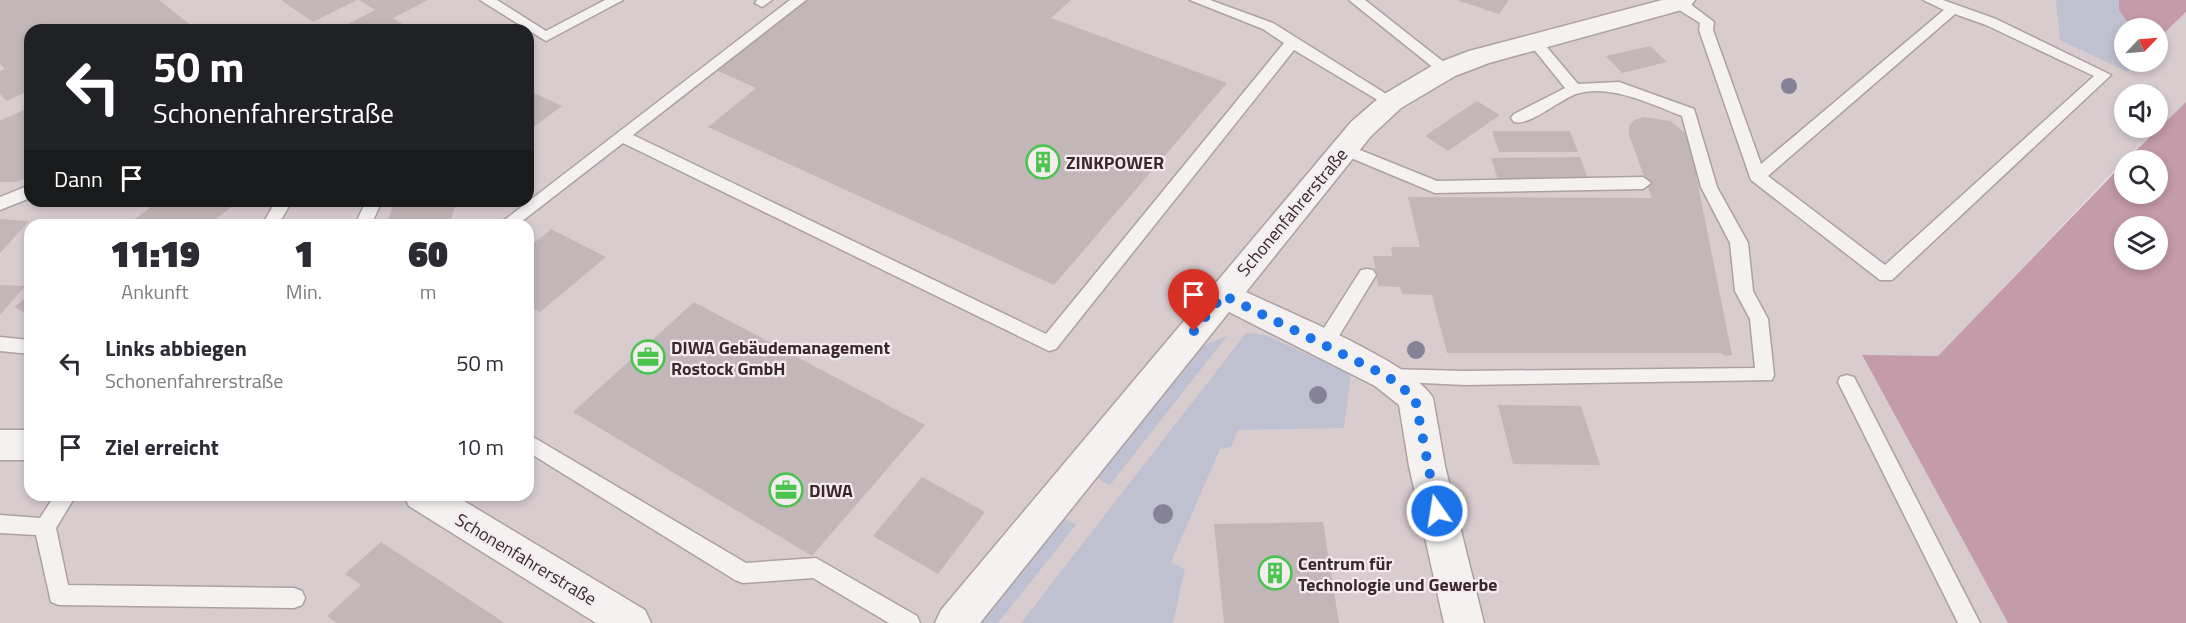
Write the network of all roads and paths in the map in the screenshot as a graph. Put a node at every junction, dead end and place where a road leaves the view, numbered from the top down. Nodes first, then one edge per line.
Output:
1 (487, 0) edge
2 (616, 0) edge
3 (799, 0) edge
4 (1197, 0) edge
5 (1356, 0) edge
6 (1930, 0) edge
7 (1678, 1) edge
8 (1954, 8) junction
9 (525, 24) edge
10 (534, 29) edge
11 (1292, 42) junction
12 (1535, 42) junction
13 (1445, 70) junction
14 (1575, 89) junction
15 (1391, 102) junction
16 (1518, 118) dead end
17 (622, 136) junction
18 (1345, 149) junction
19 (1757, 176) junction
20 (1643, 183) dead end
21 (24, 194) edge
22 (0, 204) edge
23 (534, 204) edge
24 (529, 207) edge
25 (514, 219) edge
26 (1367, 275) dead end
27 (1223, 295) junction
28 (0, 344) edge
29 (1324, 344) junction
30 (24, 346) edge
31 (1387, 376) junction
32 (1847, 382) dead end
33 (0, 445) edge
34 (24, 445) edge
35 (534, 446) edge
36 (62, 501) edge
37 (432, 501) edge
38 (0, 524) edge
39 (45, 527) junction
40 (294, 598) dead end
41 (631, 623) edge
42 (909, 623) edge
43 (955, 623) edge
44 (1464, 623) edge
45 (1969, 623) edge

1 - 9 lane
2 - 10 lane
3 - 17 lane
4 - 11 lane
5 - 13 lane
6 - 8 lane
7 - 12 street, Schonenfahrerstraße
7 - 19 lane
8 - 19 lane
8 - 19 lane
11 - 15 lane
11 - 17 lane
12 - 13 street, Schonenfahrerstraße
12 - 14 lane
13 - 15 street, Schonenfahrerstraße
14 - 16 lane
14 - 31 lane
15 - 18 street, Schonenfahrerstraße
17 - 23 lane
18 - 20 lane
18 - 27 street, Schonenfahrerstraße
21 - 22 lane
24 - 25 lane
26 - 29 lane
27 - 29 street
27 - 43 street, Schonenfahrerstraße
28 - 30 lane
29 - 31 street
31 - 44 street
32 - 45 lane
33 - 34 street
35 - 42 lane
36 - 39 lane
37 - 41 street, Schonenfahrerstraße
38 - 39 lane
39 - 40 lane

